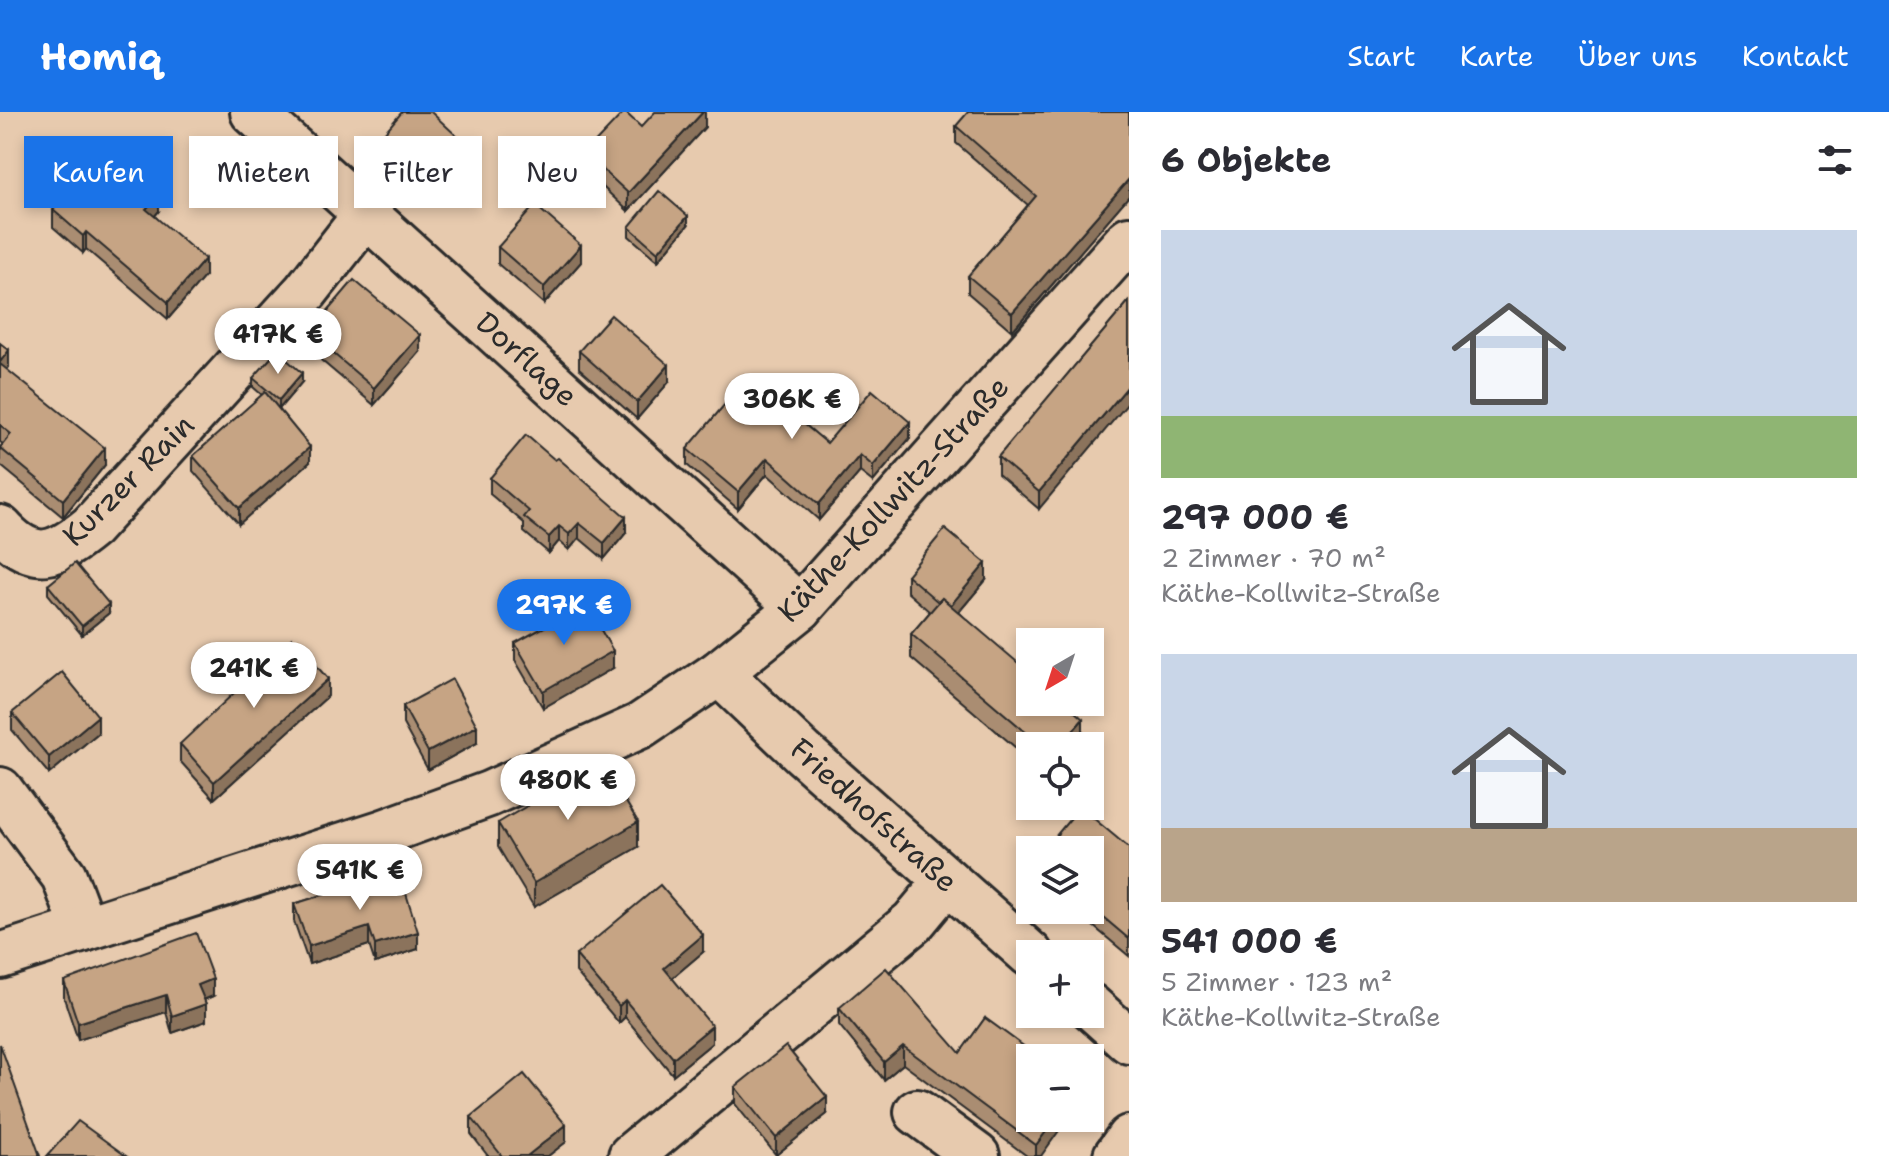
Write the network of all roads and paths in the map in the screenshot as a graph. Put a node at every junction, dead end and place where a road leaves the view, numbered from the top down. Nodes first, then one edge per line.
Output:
1 (253, 112) edge
2 (367, 213) junction
3 (1129, 239) edge
4 (0, 528) edge
5 (800, 608) junction
6 (719, 673) junction
7 (0, 790) edge
8 (947, 881) junction
9 (84, 929) junction
10 (1016, 942) edge
11 (0, 956) edge
12 (1104, 1019) edge
13 (1129, 1041) edge
14 (917, 1112) dead end
15 (1129, 1138) edge
16 (631, 1156) edge
17 (977, 1156) edge
18 (1116, 1156) edge

1 - 2 street, Dorflage
2 - 4 street, Kurzer Rain
2 - 5 street, Dorflage
3 - 5 street, Käthe-Kollwitz-Straße
5 - 6 street, Käthe-Kollwitz-Straße
6 - 8 street, Friedhofstraße
6 - 9 street, Käthe-Kollwitz-Straße
7 - 9 street
8 - 10 street, Friedhofstraße
8 - 16 street
9 - 11 street, Käthe-Kollwitz-Straße
12 - 13 street
14 - 17 street
15 - 18 street

